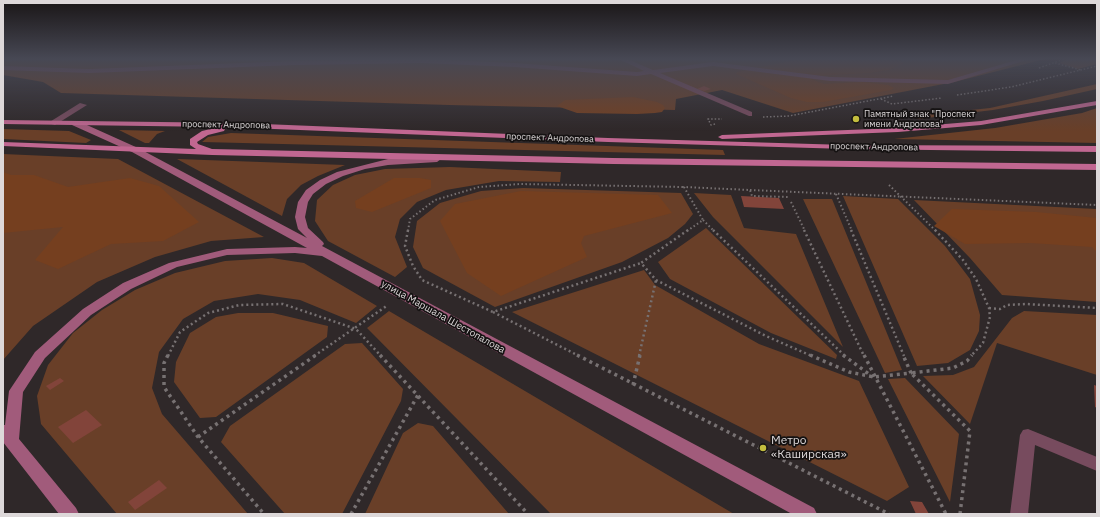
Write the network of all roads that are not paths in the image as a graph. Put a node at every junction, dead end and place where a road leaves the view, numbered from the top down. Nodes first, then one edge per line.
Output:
1 (680, 83) edge
2 (1097, 103) edge
3 (82, 105) dead end
4 (749, 114) dead end
5 (3, 122) edge
6 (52, 123) junction
7 (75, 123) junction
8 (239, 125) junction
9 (608, 140) junction
10 (3, 144) edge
11 (136, 150) junction
12 (1097, 150) edge
13 (212, 152) junction
14 (454, 158) junction
15 (1097, 167) edge
16 (329, 254) junction
17 (7, 436) edge
18 (1097, 464) edge
19 (70, 514) edge
20 (808, 514) edge
21 (1019, 514) edge

1 - 4 lane
2 - 9 main road
3 - 6 lane
5 - 6 main road, проспект Андропова
6 - 7 main road, проспект Андропова
7 - 8 main road, проспект Андропова
7 - 11 main road, улица Маршала Шестопалова
8 - 9 main road, проспект Андропова
8 - 13 main road
9 - 12 main road, проспект Андропова
10 - 11 main road, проспект Андропова
11 - 13 main road, проспект Андропова
11 - 16 main road, улица Маршала Шестопалова
13 - 14 main road, проспект Андропова
14 - 15 main road, проспект Андропова
14 - 16 main road
16 - 17 main road
16 - 20 main road, улица Маршала Шестопалова
17 - 19 main road
18 - 21 lane

